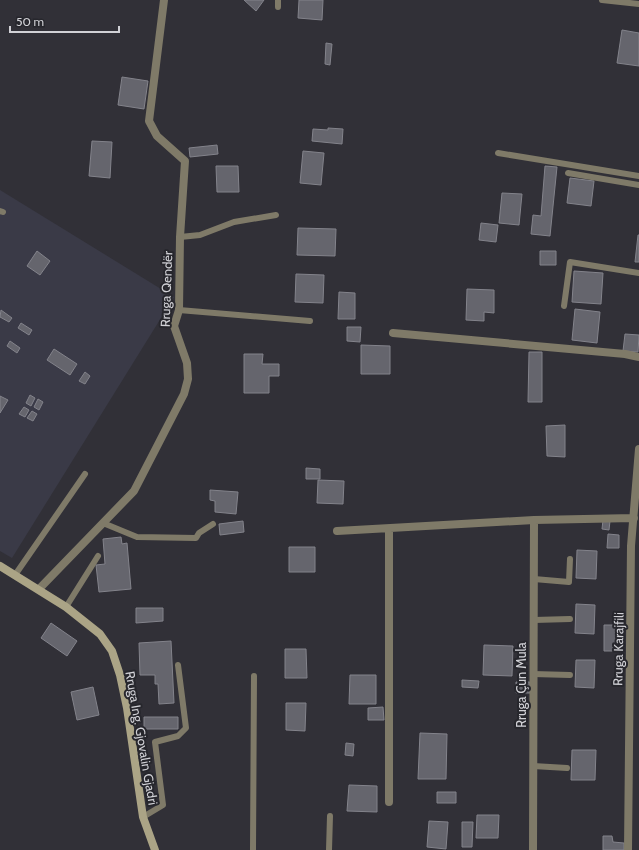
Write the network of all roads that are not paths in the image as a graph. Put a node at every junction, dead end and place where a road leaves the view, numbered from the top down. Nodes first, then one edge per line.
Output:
1 (164, 0) edge
2 (278, 0) edge
3 (602, 0) edge
4 (639, 4) edge
5 (278, 7) dead end
6 (498, 153) dead end
7 (568, 173) dead end
8 (639, 176) edge
9 (639, 185) edge
10 (276, 215) dead end
11 (180, 237) junction
12 (639, 273) edge
13 (564, 306) dead end
14 (179, 310) junction
15 (310, 321) dead end
16 (393, 333) dead end
17 (639, 357) edge
18 (639, 449) edge
19 (85, 474) dead end
20 (634, 518) junction
21 (534, 520) junction
22 (103, 523) junction
23 (213, 524) dead end
24 (388, 529) junction
25 (336, 531) dead end
26 (635, 546) edge
27 (98, 556) dead end
28 (570, 559) dead end
29 (0, 566) edge
30 (15, 575) junction
31 (534, 579) junction
32 (39, 589) junction
33 (66, 607) junction
34 (570, 619) dead end
35 (534, 620) junction
36 (178, 665) dead end
37 (534, 674) junction
38 (570, 675) dead end
39 (254, 676) dead end
40 (533, 766) junction
41 (567, 768) dead end
42 (389, 802) dead end
43 (330, 816) dead end
44 (143, 817) junction
45 (155, 850) edge
46 (253, 850) edge
47 (329, 850) edge
48 (533, 850) edge
49 (628, 850) edge

1 - 11 street, Rruga Qendër
2 - 5 lane
3 - 4 lane
6 - 8 lane
7 - 9 lane
10 - 11 lane
11 - 14 street, Rruga Qendër
12 - 13 lane
14 - 15 lane
14 - 22 street, Rruga Qendër
16 - 17 street
18 - 20 street, Rruga Karajfili
19 - 30 lane
20 - 21 street
20 - 26 street, Rruga Karajfili
21 - 24 street
21 - 31 street, Rruga Çun Mula
22 - 23 lane
22 - 32 street, Rruga Qendër
24 - 25 street
24 - 42 street
26 - 49 street, Rruga Karajfili
27 - 33 lane
28 - 31 lane
29 - 30 main road, Rruga Ing. Gjovalin Gjadri
30 - 32 main road, Rruga Ing. Gjovalin Gjadri
31 - 35 street, Rruga Çun Mula
32 - 33 main road, Rruga Ing. Gjovalin Gjadri
33 - 44 main road, Rruga Ing. Gjovalin Gjadri
34 - 35 lane
35 - 37 street, Rruga Çun Mula
36 - 44 lane
37 - 38 lane
37 - 40 street, Rruga Çun Mula
39 - 46 lane
40 - 41 lane
40 - 48 street, Rruga Çun Mula
43 - 47 lane
44 - 45 main road, Rruga Ing. Gjovalin Gjadri

